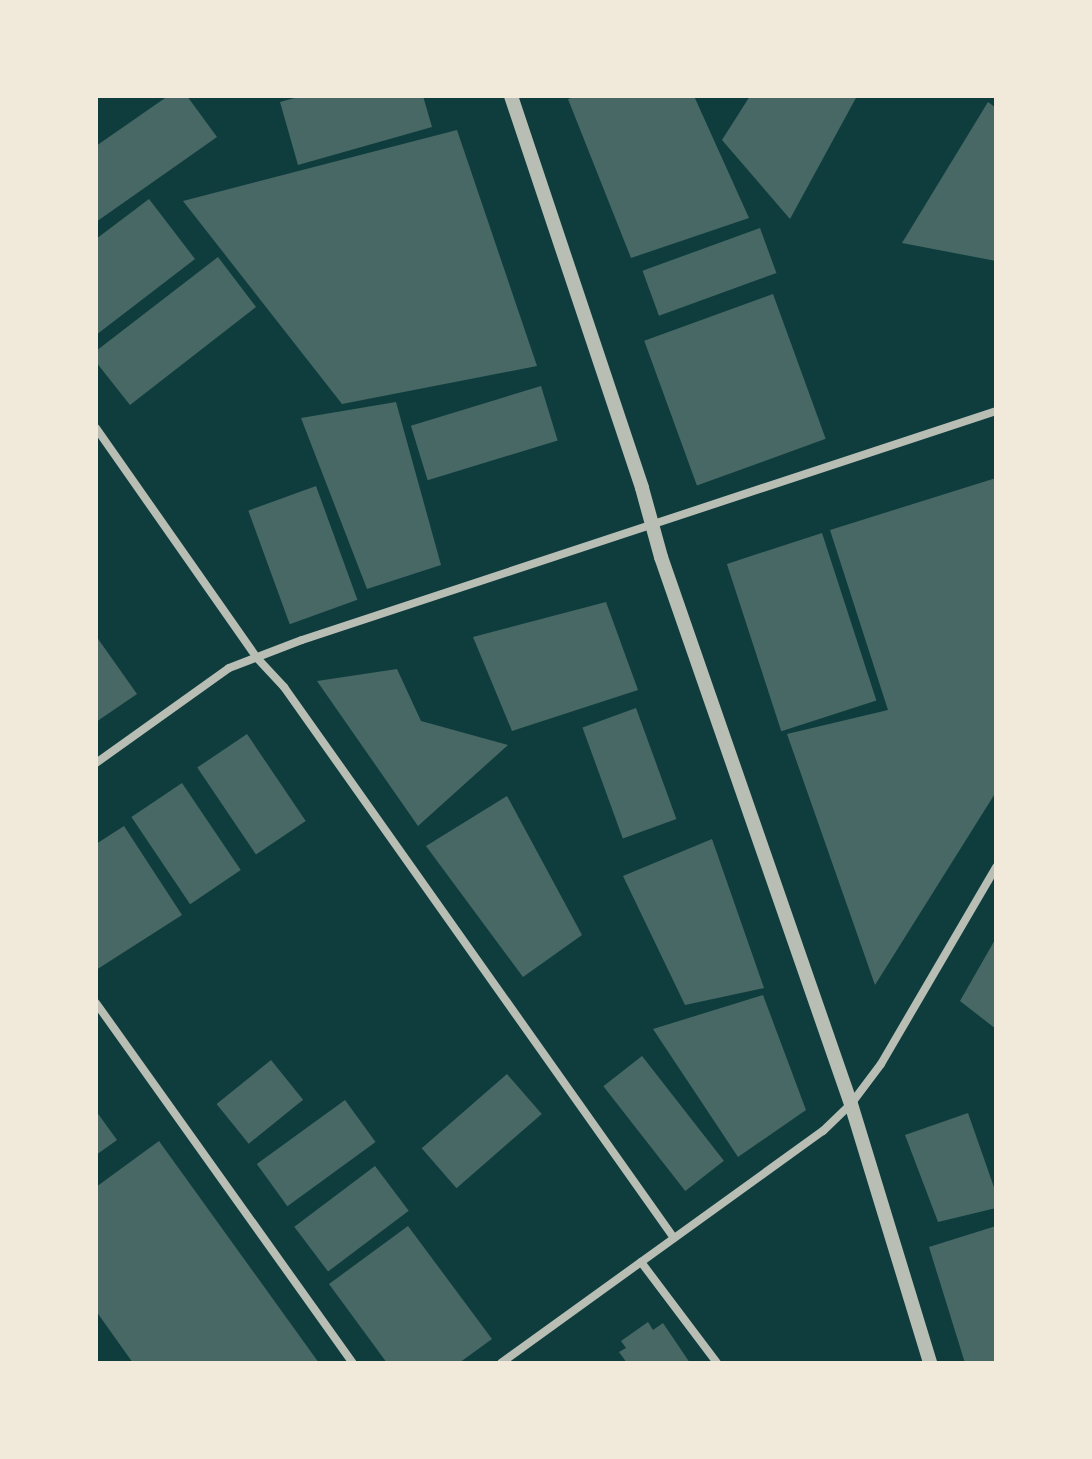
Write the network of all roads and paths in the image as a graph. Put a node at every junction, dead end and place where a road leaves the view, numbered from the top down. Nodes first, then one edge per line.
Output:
1 (511, 96) edge
2 (996, 411) edge
3 (96, 428) edge
4 (653, 526) junction
5 (257, 658) junction
6 (96, 763) edge
7 (996, 867) edge
8 (96, 1003) edge
9 (851, 1104) junction
10 (674, 1238) junction
11 (641, 1262) junction
12 (353, 1363) edge
13 (501, 1363) edge
14 (717, 1363) edge
15 (930, 1363) edge

1 - 4 street
2 - 4 street
3 - 5 street
4 - 5 street
4 - 9 street
5 - 6 street
5 - 10 street
7 - 9 street
8 - 12 street
9 - 10 street
9 - 15 street
10 - 11 street
11 - 13 street
11 - 14 street

